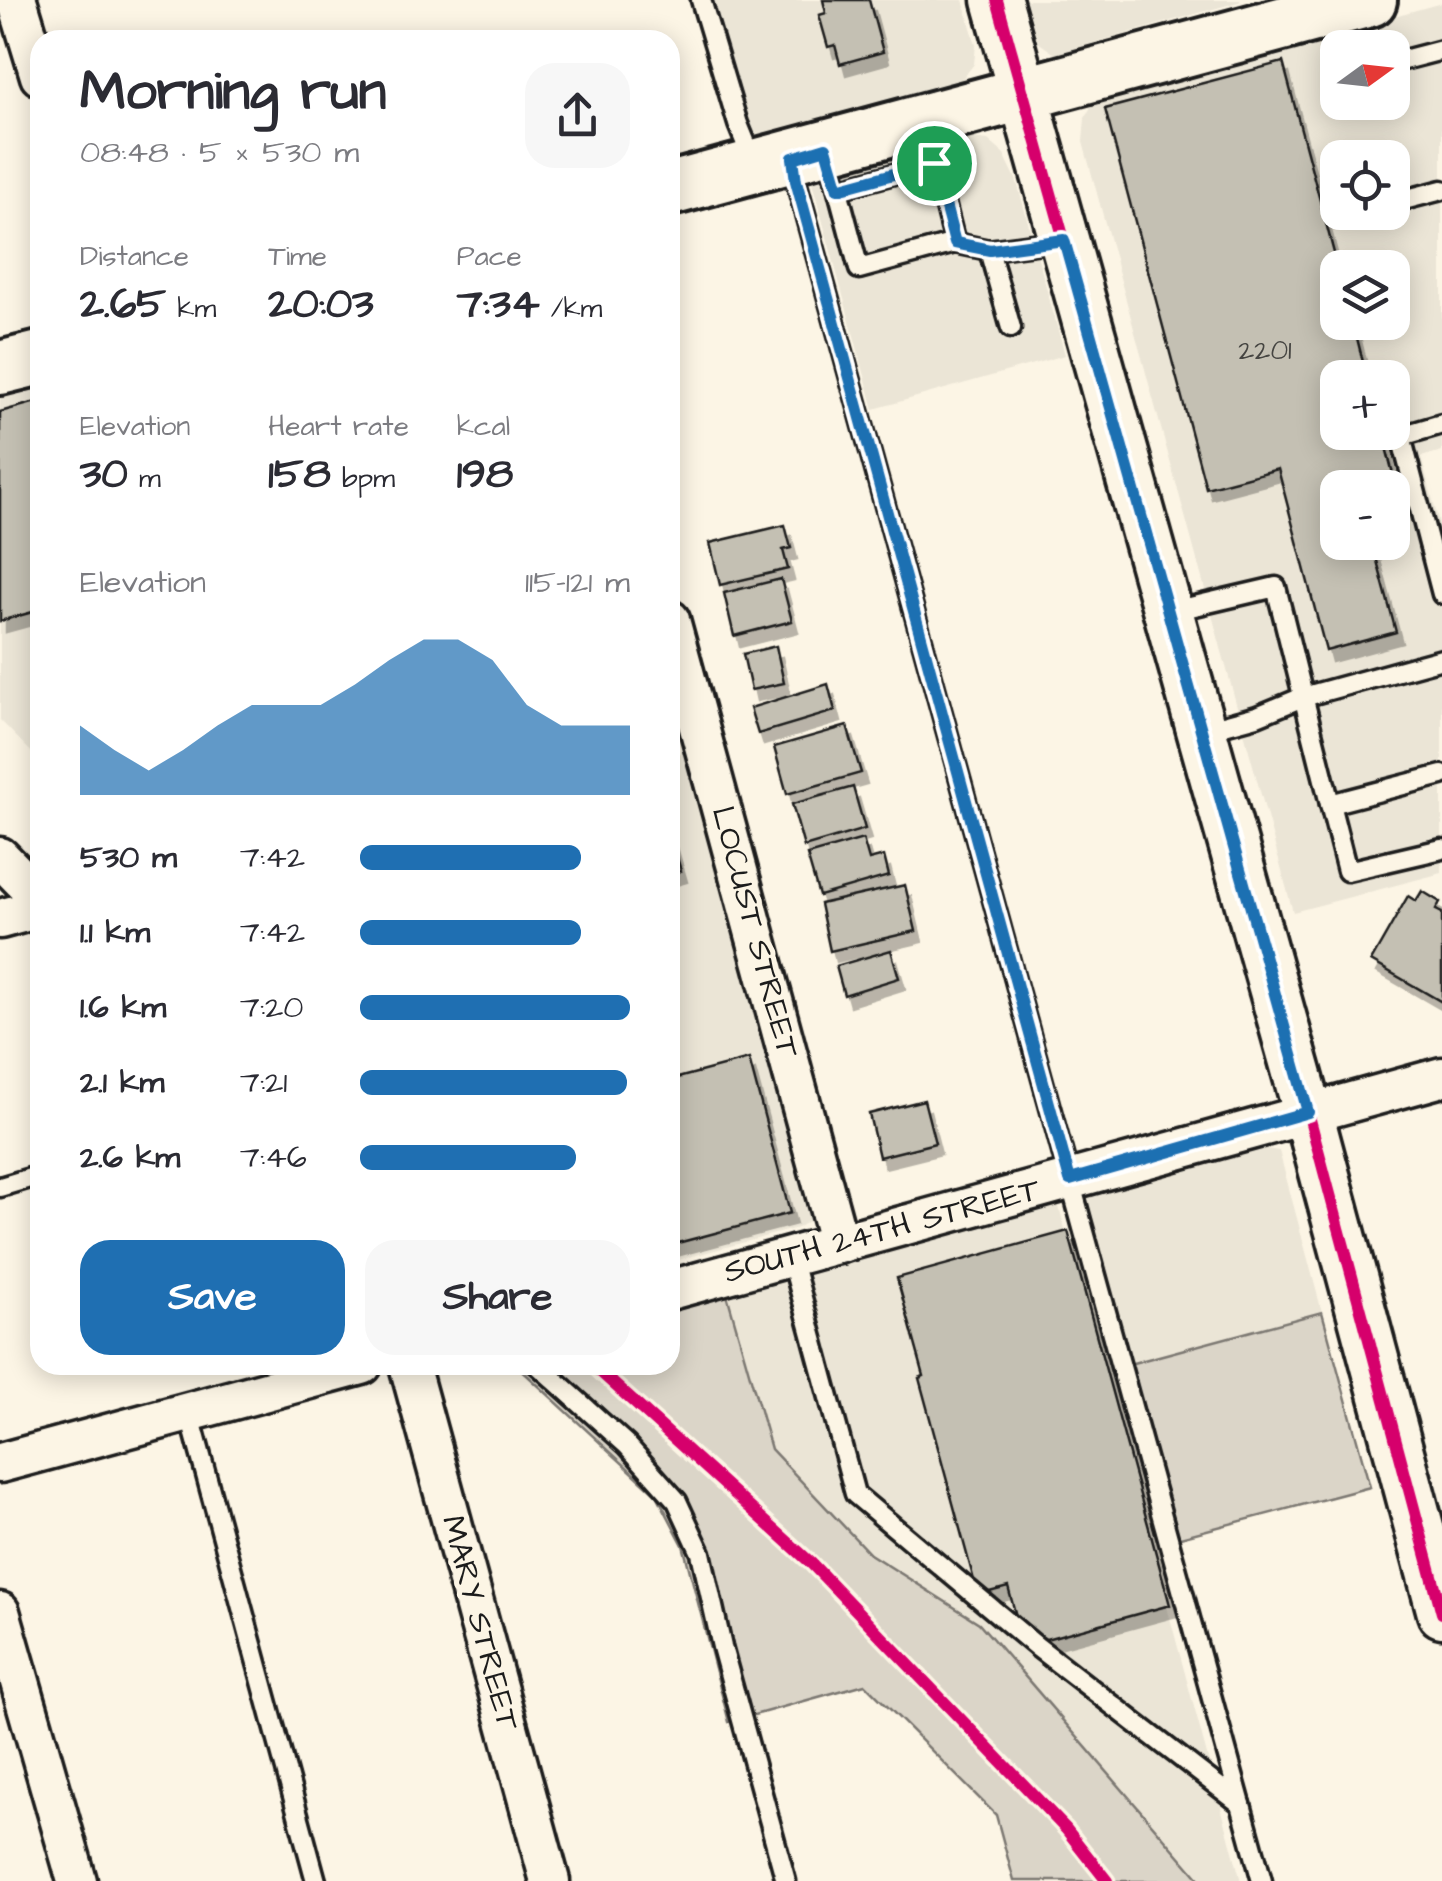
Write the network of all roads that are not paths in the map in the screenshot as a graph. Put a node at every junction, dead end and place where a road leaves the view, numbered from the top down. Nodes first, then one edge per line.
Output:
1 (18, 0) edge
2 (701, 0) edge
3 (997, 0) edge
4 (1370, 0) edge
5 (1279, 12) edge
6 (30, 41) edge
7 (1442, 50) edge
8 (1410, 58) edge
9 (1023, 93) junction
10 (803, 166) junction
11 (680, 187) edge
12 (1442, 190) edge
13 (1410, 198) edge
14 (1064, 240) junction
15 (955, 243) junction
16 (990, 250) junction
17 (1012, 328) dead end
18 (30, 360) edge
19 (0, 368) edge
20 (1442, 424) edge
21 (1442, 594) edge
22 (1168, 612) junction
23 (680, 657) edge
24 (1442, 659) edge
25 (1303, 697) junction
26 (1201, 731) junction
27 (1442, 775) edge
28 (1330, 804) junction
29 (1442, 849) edge
30 (0, 857) edge
31 (30, 888) edge
32 (30, 911) edge
33 (0, 919) edge
34 (1442, 1077) edge
35 (1308, 1112) junction
36 (30, 1178) edge
37 (1070, 1180) junction
38 (0, 1187) edge
39 (839, 1244) junction
40 (790, 1257) junction
41 (680, 1287) edge
42 (325, 1375) edge
43 (412, 1375) edge
44 (549, 1375) edge
45 (190, 1412) junction
46 (0, 1464) edge
47 (0, 1612) edge
48 (1442, 1613) edge
49 (1241, 1804) junction
50 (77, 1881) edge
51 (316, 1881) edge
52 (550, 1881) edge
53 (786, 1881) edge
54 (1262, 1881) edge

1 - 6 street
2 - 10 lane
3 - 9 street
4 - 5 main road
5 - 9 main road
7 - 8 lane
9 - 10 main road
9 - 14 street
10 - 11 main road
10 - 15 lane
10 - 15 lane
10 - 37 lane
12 - 13 lane
14 - 16 lane
14 - 22 street
15 - 16 lane
16 - 17 lane
18 - 19 main road
20 - 21 lane
22 - 25 lane
22 - 26 street
23 - 39 street, LOCUST STREET
24 - 25 lane
25 - 26 lane
25 - 28 lane
26 - 35 street
27 - 28 lane
28 - 29 lane
30 - 31 street
32 - 33 street
34 - 35 street, SOUTH 24TH STREET
35 - 37 street, SOUTH 24TH STREET
35 - 48 street
36 - 38 lane
37 - 39 street, SOUTH 24TH STREET
37 - 49 lane
39 - 40 street, SOUTH 24TH STREET
40 - 41 street, SOUTH 24TH STREET
40 - 49 lane
42 - 45 street
43 - 52 street, MARY STREET
44 - 53 lane
45 - 46 street
45 - 51 lane
47 - 50 street
49 - 54 lane

